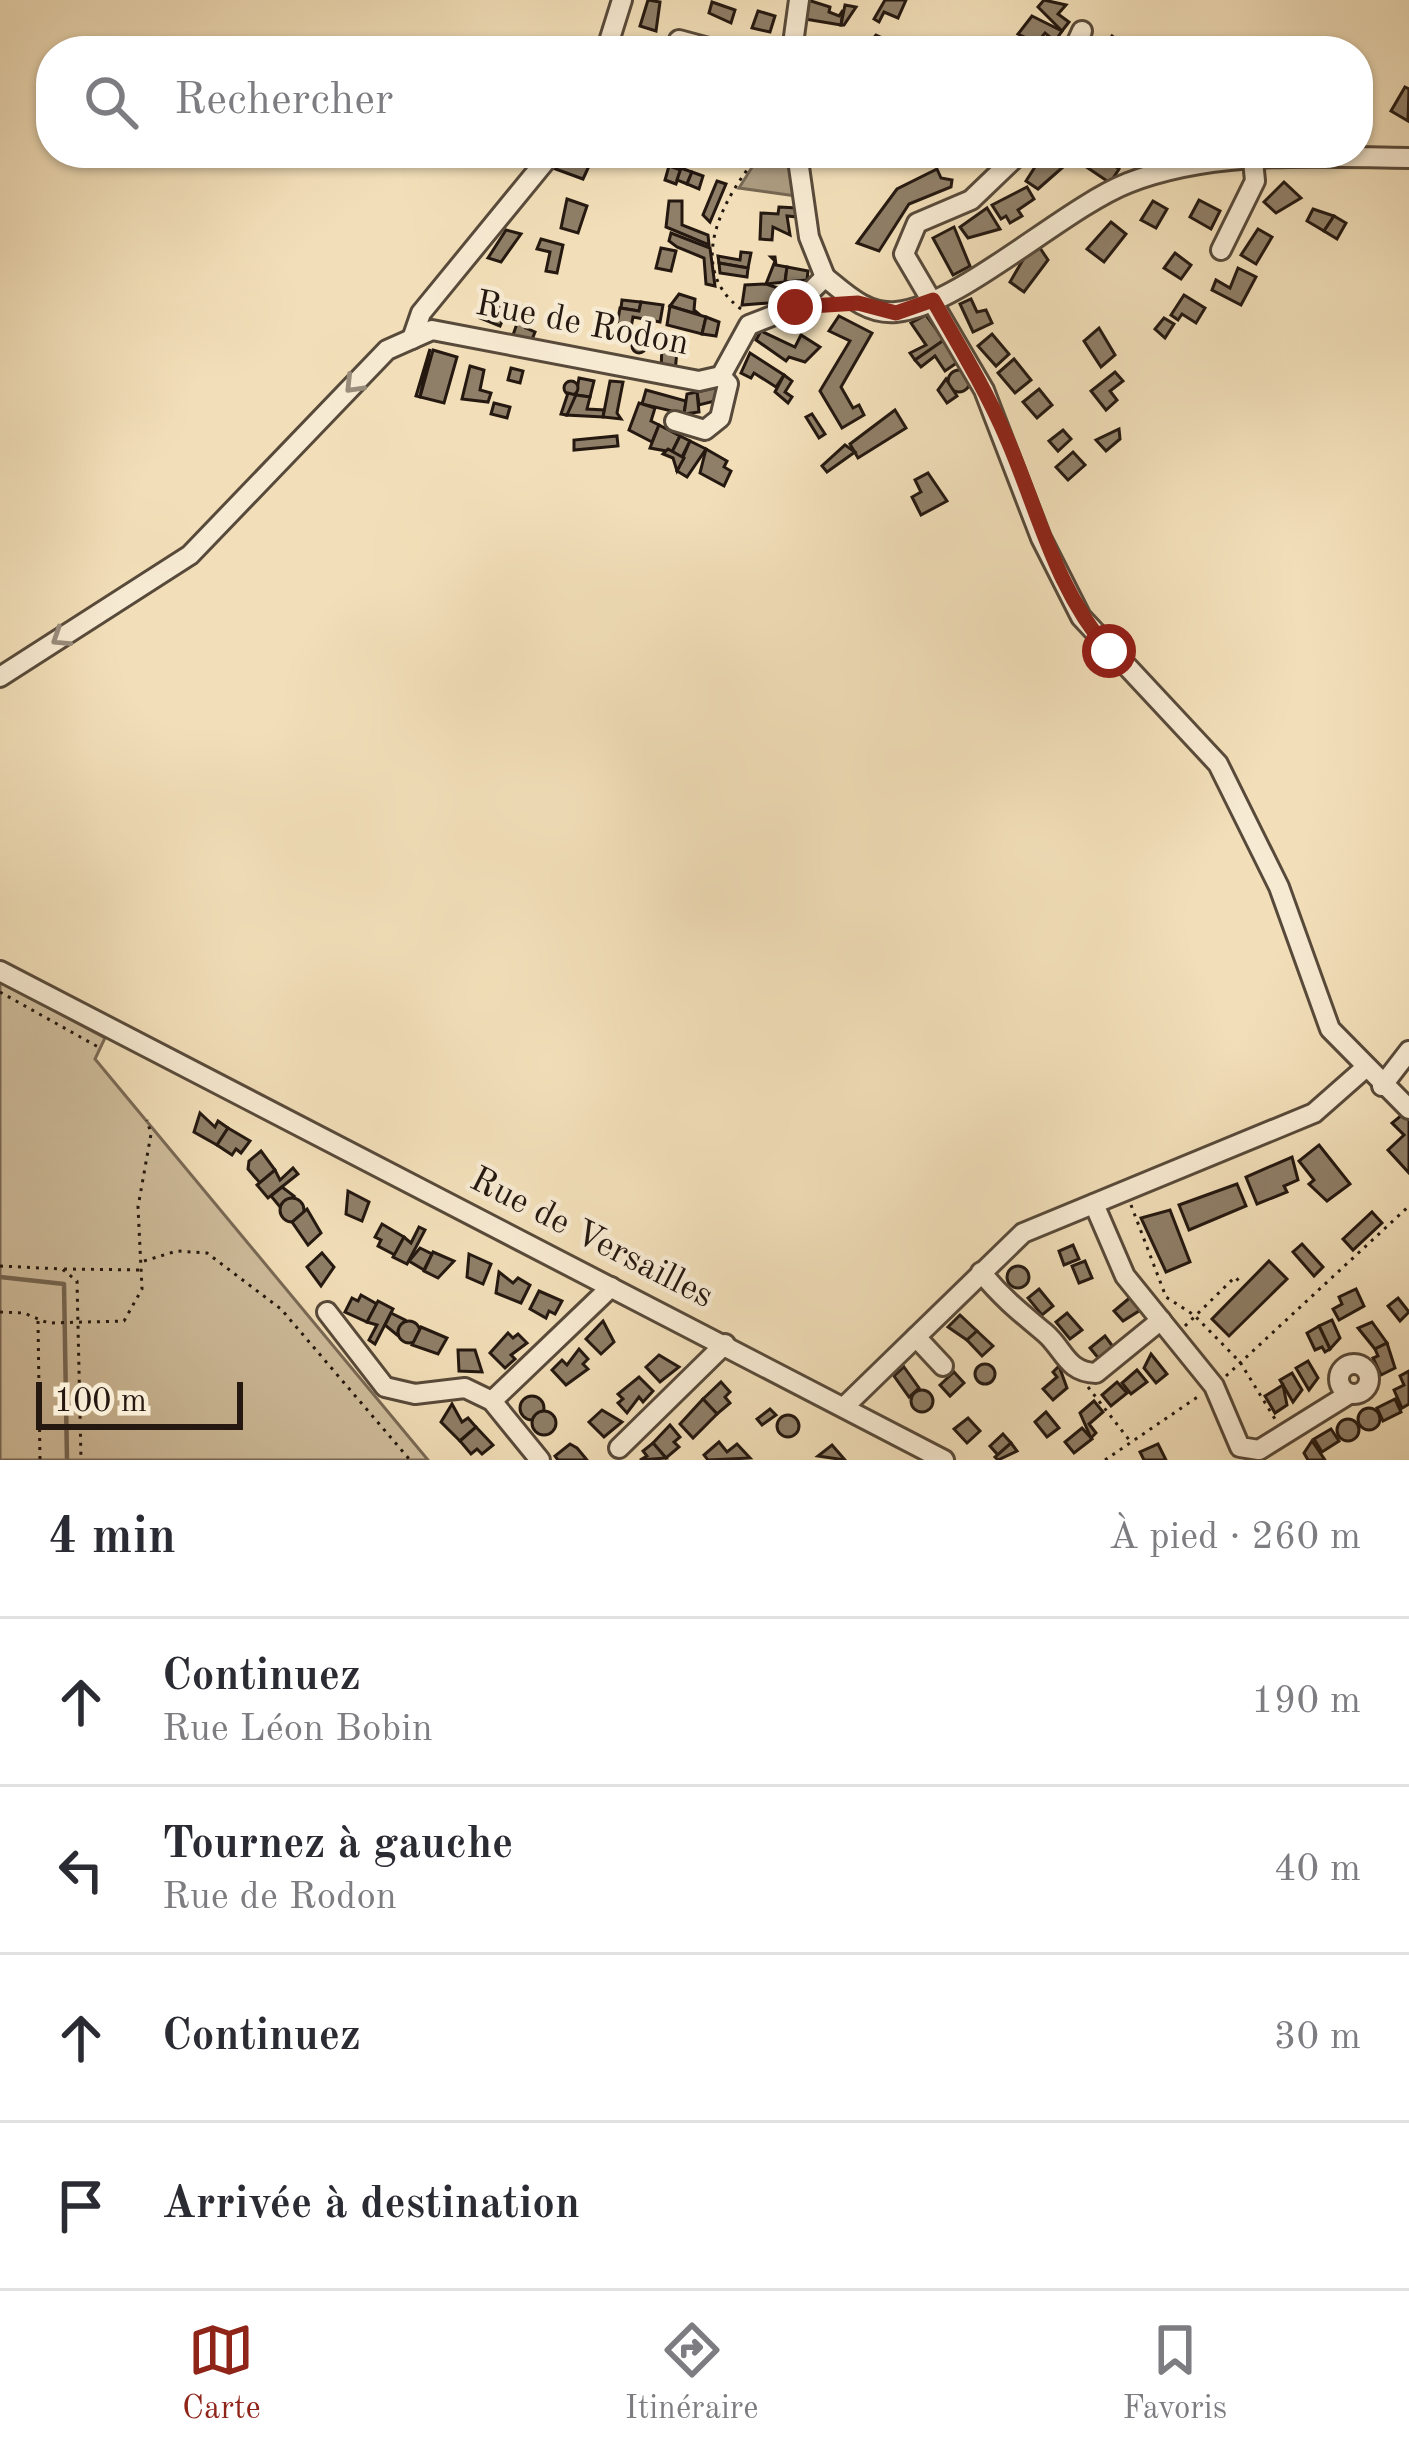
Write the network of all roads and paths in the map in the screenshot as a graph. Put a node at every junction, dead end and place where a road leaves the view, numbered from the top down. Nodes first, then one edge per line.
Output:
1 (622, 0) edge
2 (799, 0) edge
3 (1082, 31) dead end
4 (611, 36) edge
5 (794, 36) edge
6 (1080, 36) edge
7 (1373, 158) edge
8 (1409, 158) edge
9 (540, 168) edge
10 (750, 168) edge
11 (799, 168) edge
12 (1004, 168) edge
13 (1182, 168) edge
14 (1253, 168) edge
15 (1221, 250) dead end
16 (824, 278) junction
17 (933, 300) junction
18 (757, 320) junction
19 (412, 338) junction
20 (721, 376) junction
21 (675, 421) dead end
22 (0, 676) edge
23 (0, 971) edge
24 (0, 992) edge
25 (100, 1048) dead end
26 (1409, 1051) edge
27 (1364, 1069) junction
28 (1382, 1086) junction
29 (1409, 1109) edge
30 (147, 1120) dead end
31 (1150, 1198) dead end
32 (1094, 1204) junction
33 (1409, 1206) edge
34 (144, 1261) junction
35 (0, 1266) edge
36 (62, 1269) junction
37 (144, 1270) junction
38 (981, 1273) junction
39 (1242, 1284) dead end
40 (611, 1287) junction
41 (0, 1312) edge
42 (327, 1312) dead end
43 (1196, 1318) junction
44 (38, 1319) junction
45 (78, 1323) junction
46 (1168, 1327) junction
47 (916, 1336) junction
48 (725, 1344) junction
49 (1240, 1362) junction
50 (943, 1366) dead end
51 (1087, 1373) junction
52 (1214, 1386) junction
53 (1348, 1394) dead end
54 (492, 1401) junction
55 (845, 1406) junction
56 (1285, 1436) junction
57 (1132, 1442) junction
58 (619, 1448) dead end
59 (40, 1460) edge
60 (81, 1460) edge
61 (410, 1460) edge
62 (540, 1460) edge
63 (944, 1460) edge
64 (1105, 1460) edge

1 - 4 street
2 - 5 street
3 - 6 street
7 - 8 street
9 - 19 street
10 - 18 path
11 - 16 street
12 - 17 street
13 - 17 street
14 - 15 street
16 - 17 street
16 - 18 street, Rue de Rodon
17 - 27 street
18 - 20 street, Rue de Rodon
19 - 20 street, Rue de Rodon
19 -> 22 street
20 - 21 street
23 - 40 street, Rue de Versailles
24 - 25 path
26 - 28 street
27 - 28 street
27 - 32 street
28 - 29 street
30 - 34 path
31 - 43 path
32 - 38 street
32 - 46 street
33 - 49 path
34 - 37 path
34 - 61 path
35 - 36 path
36 - 37 path
36 - 45 path
37 - 45 path
38 - 47 street
38 - 51 street
39 - 43 path
40 - 48 street, Rue de Versailles
40 - 54 street
41 - 44 path
42 - 54 street
43 - 46 path
43 - 49 path
44 - 45 path
44 - 59 path
45 - 60 path
46 - 51 street
46 - 52 street
47 - 50 street
47 - 55 street
48 - 55 street, Rue de Versailles
48 - 58 street
49 - 52 path
49 - 56 path
51 - 57 path
52 - 56 street
52 - 57 path
53 - 56 street
54 - 62 street
55 - 63 street, Rue de Versailles
57 - 64 path

